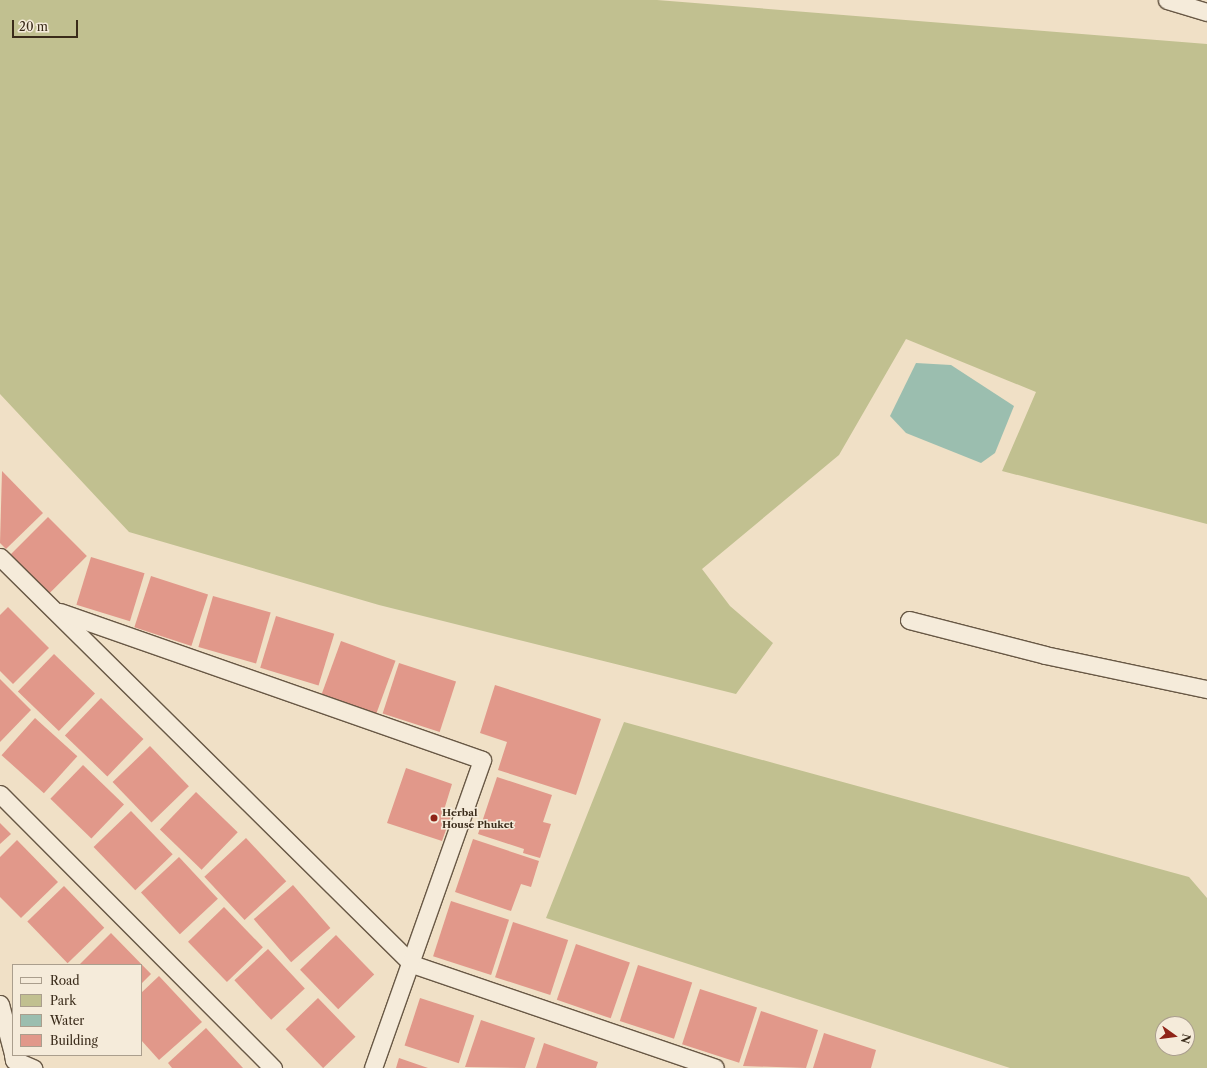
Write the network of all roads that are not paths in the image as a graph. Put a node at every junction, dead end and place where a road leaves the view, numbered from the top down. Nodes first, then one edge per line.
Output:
1 (1167, 0) edge
2 (1207, 12) edge
3 (0, 557) edge
4 (55, 610) junction
5 (909, 620) dead end
6 (1207, 689) edge
7 (0, 794) edge
8 (412, 964) junction
9 (0, 1004) edge
10 (12, 1050) edge
11 (13, 1056) edge
12 (33, 1068) edge
13 (273, 1068) edge
14 (373, 1068) edge
15 (714, 1068) edge

1 - 2 street
3 - 4 street
4 - 8 street
4 - 8 street
5 - 6 street
7 - 13 street
8 - 14 street
8 - 15 street
9 - 10 street
11 - 12 street

